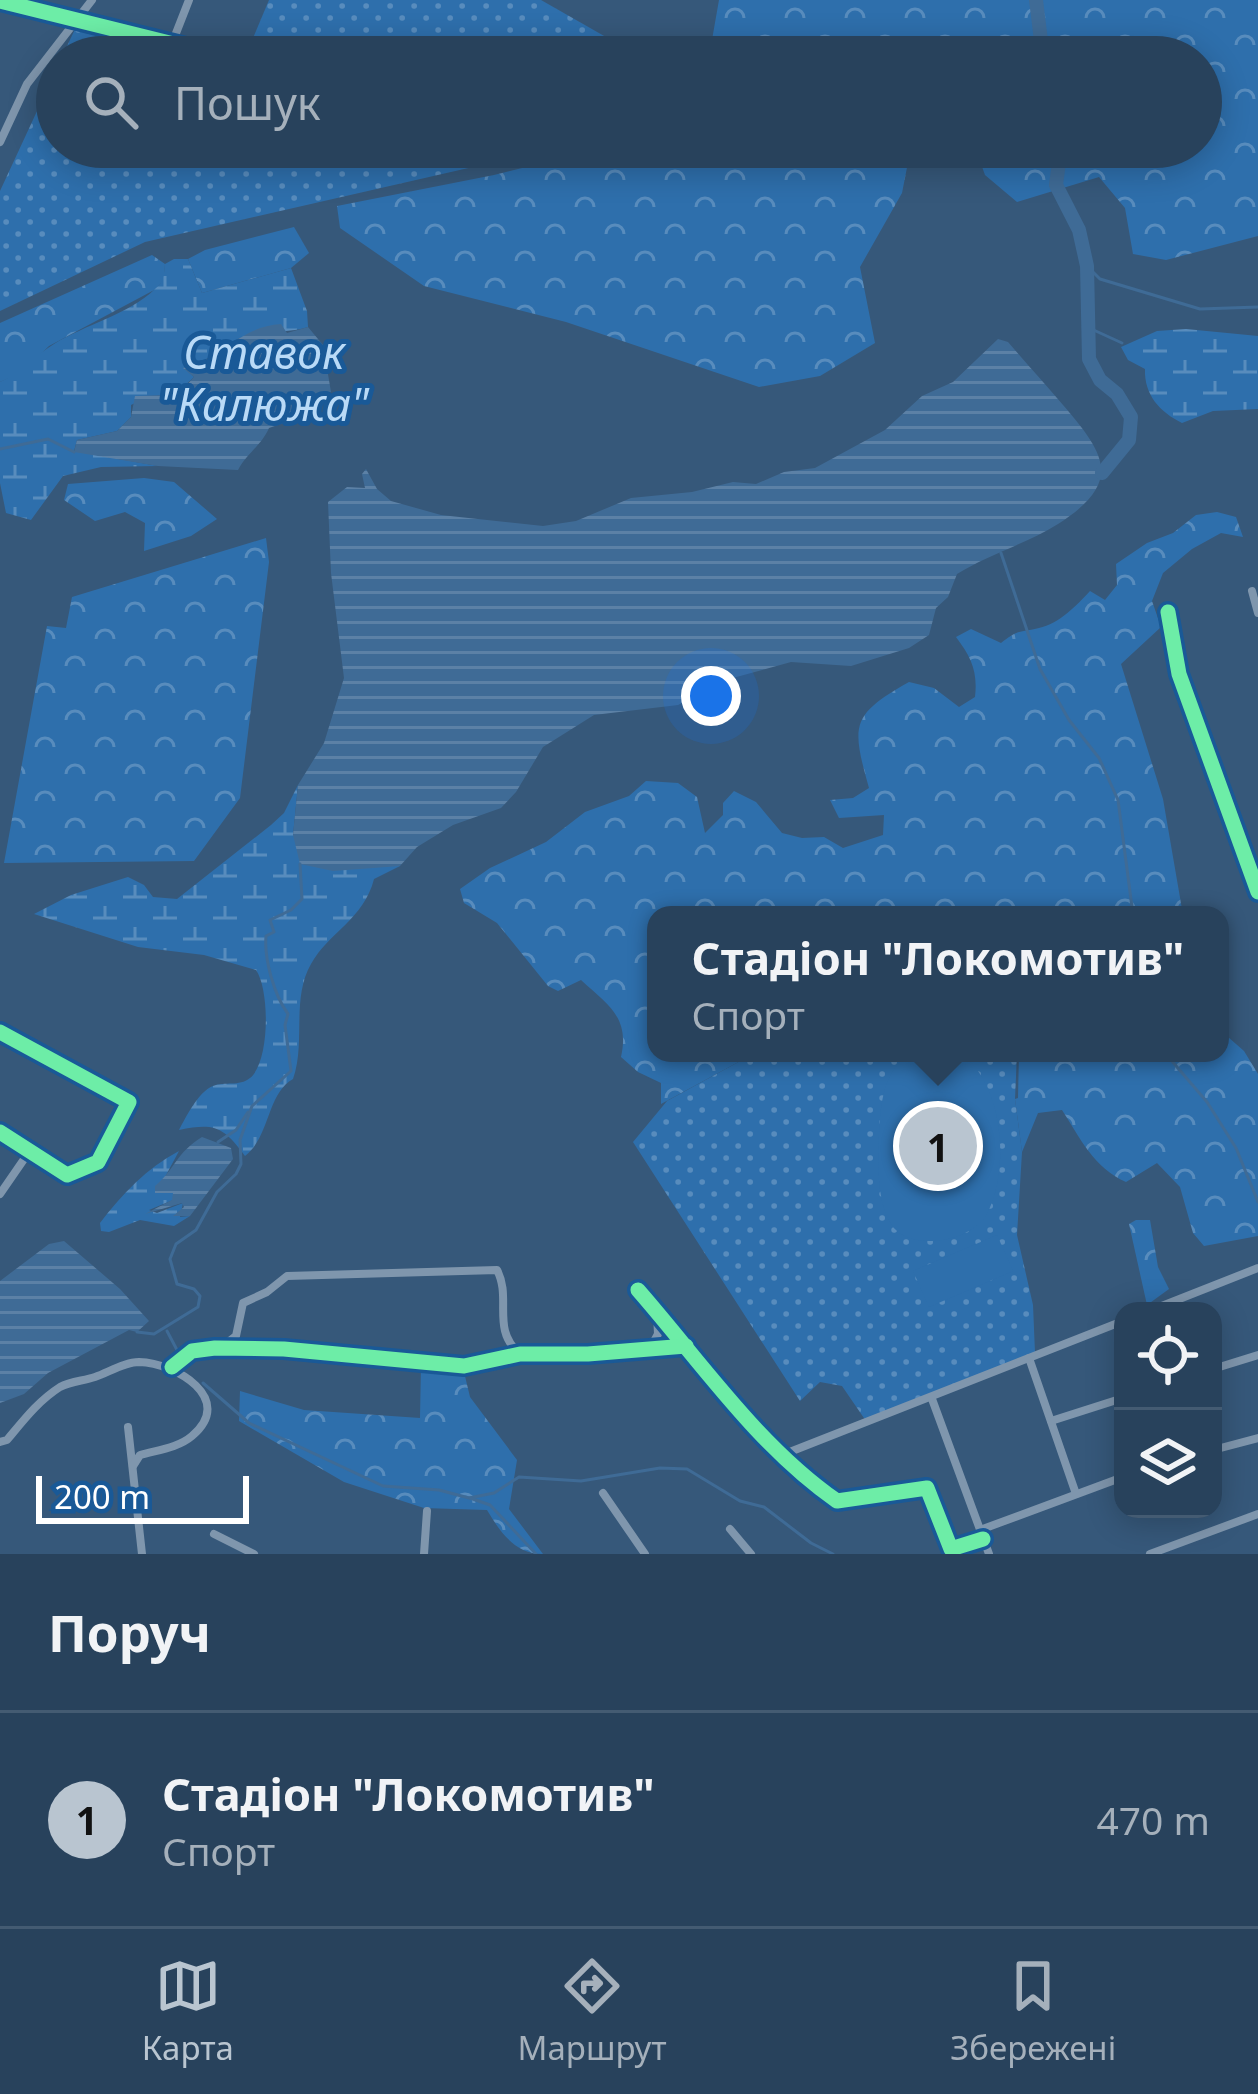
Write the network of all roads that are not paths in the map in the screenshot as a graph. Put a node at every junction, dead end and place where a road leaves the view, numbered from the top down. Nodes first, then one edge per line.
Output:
1 (92, 0) edge
2 (189, 0) edge
3 (0, 2) edge
4 (79, 20) junction
5 (66, 36) edge
6 (136, 36) edge
7 (175, 36) edge
8 (36, 73) edge
9 (0, 142) edge
10 (1252, 591) dead end
11 (1168, 612) dead end
12 (1258, 613) edge
13 (1258, 892) edge
14 (0, 1032) edge
15 (0, 1132) edge
16 (28, 1152) junction
17 (0, 1194) edge
18 (1258, 1268) edge
19 (638, 1291) dead end
20 (1172, 1302) edge
21 (656, 1312) junction
22 (1114, 1325) edge
23 (236, 1336) junction
24 (686, 1346) junction
25 (220, 1348) junction
26 (244, 1348) junction
27 (650, 1349) junction
28 (520, 1354) junction
29 (1258, 1354) edge
30 (1029, 1358) junction
31 (1222, 1366) edge
32 (172, 1367) junction
33 (932, 1399) junction
34 (1114, 1401) edge
35 (1051, 1421) junction
36 (128, 1427) dead end
37 (1258, 1438) edge
38 (0, 1442) edge
39 (1222, 1448) edge
40 (782, 1455) junction
41 (133, 1466) junction
42 (1114, 1481) edge
43 (603, 1493) dead end
44 (1076, 1494) junction
45 (427, 1511) dead end
46 (1258, 1514) edge
47 (730, 1529) dead end
48 (214, 1534) dead end
49 (981, 1534) junction
50 (142, 1554) edge
51 (254, 1554) edge
52 (424, 1554) edge
53 (645, 1554) edge
54 (751, 1554) edge
55 (989, 1554) edge
56 (1150, 1554) edge

1 - 4 street
2 - 7 street
3 - 4 street
4 - 5 street
4 - 6 street
8 - 9 street
10 - 12 street
11 - 13 street
14 - 16 street
15 - 16 street
16 - 17 street
18 - 20 street
19 - 21 street
21 - 24 street
21 - 27 street
22 - 30 street
23 - 25 street
23 - 26 street
23 - 28 street
24 - 27 street
24 - 40 street
25 - 26 street
25 - 32 street
26 - 28 street
27 - 28 street
29 - 31 street
30 - 33 street
30 - 35 street
32 - 38 street
32 - 41 street
33 - 40 street
33 - 49 street
34 - 35 street
35 - 44 street
36 - 41 street
37 - 39 street
40 - 49 street
41 - 50 street
42 - 44 street
43 - 53 street
44 - 49 street
45 - 52 street
46 - 56 street
47 - 54 street
48 - 51 street
49 - 55 street

